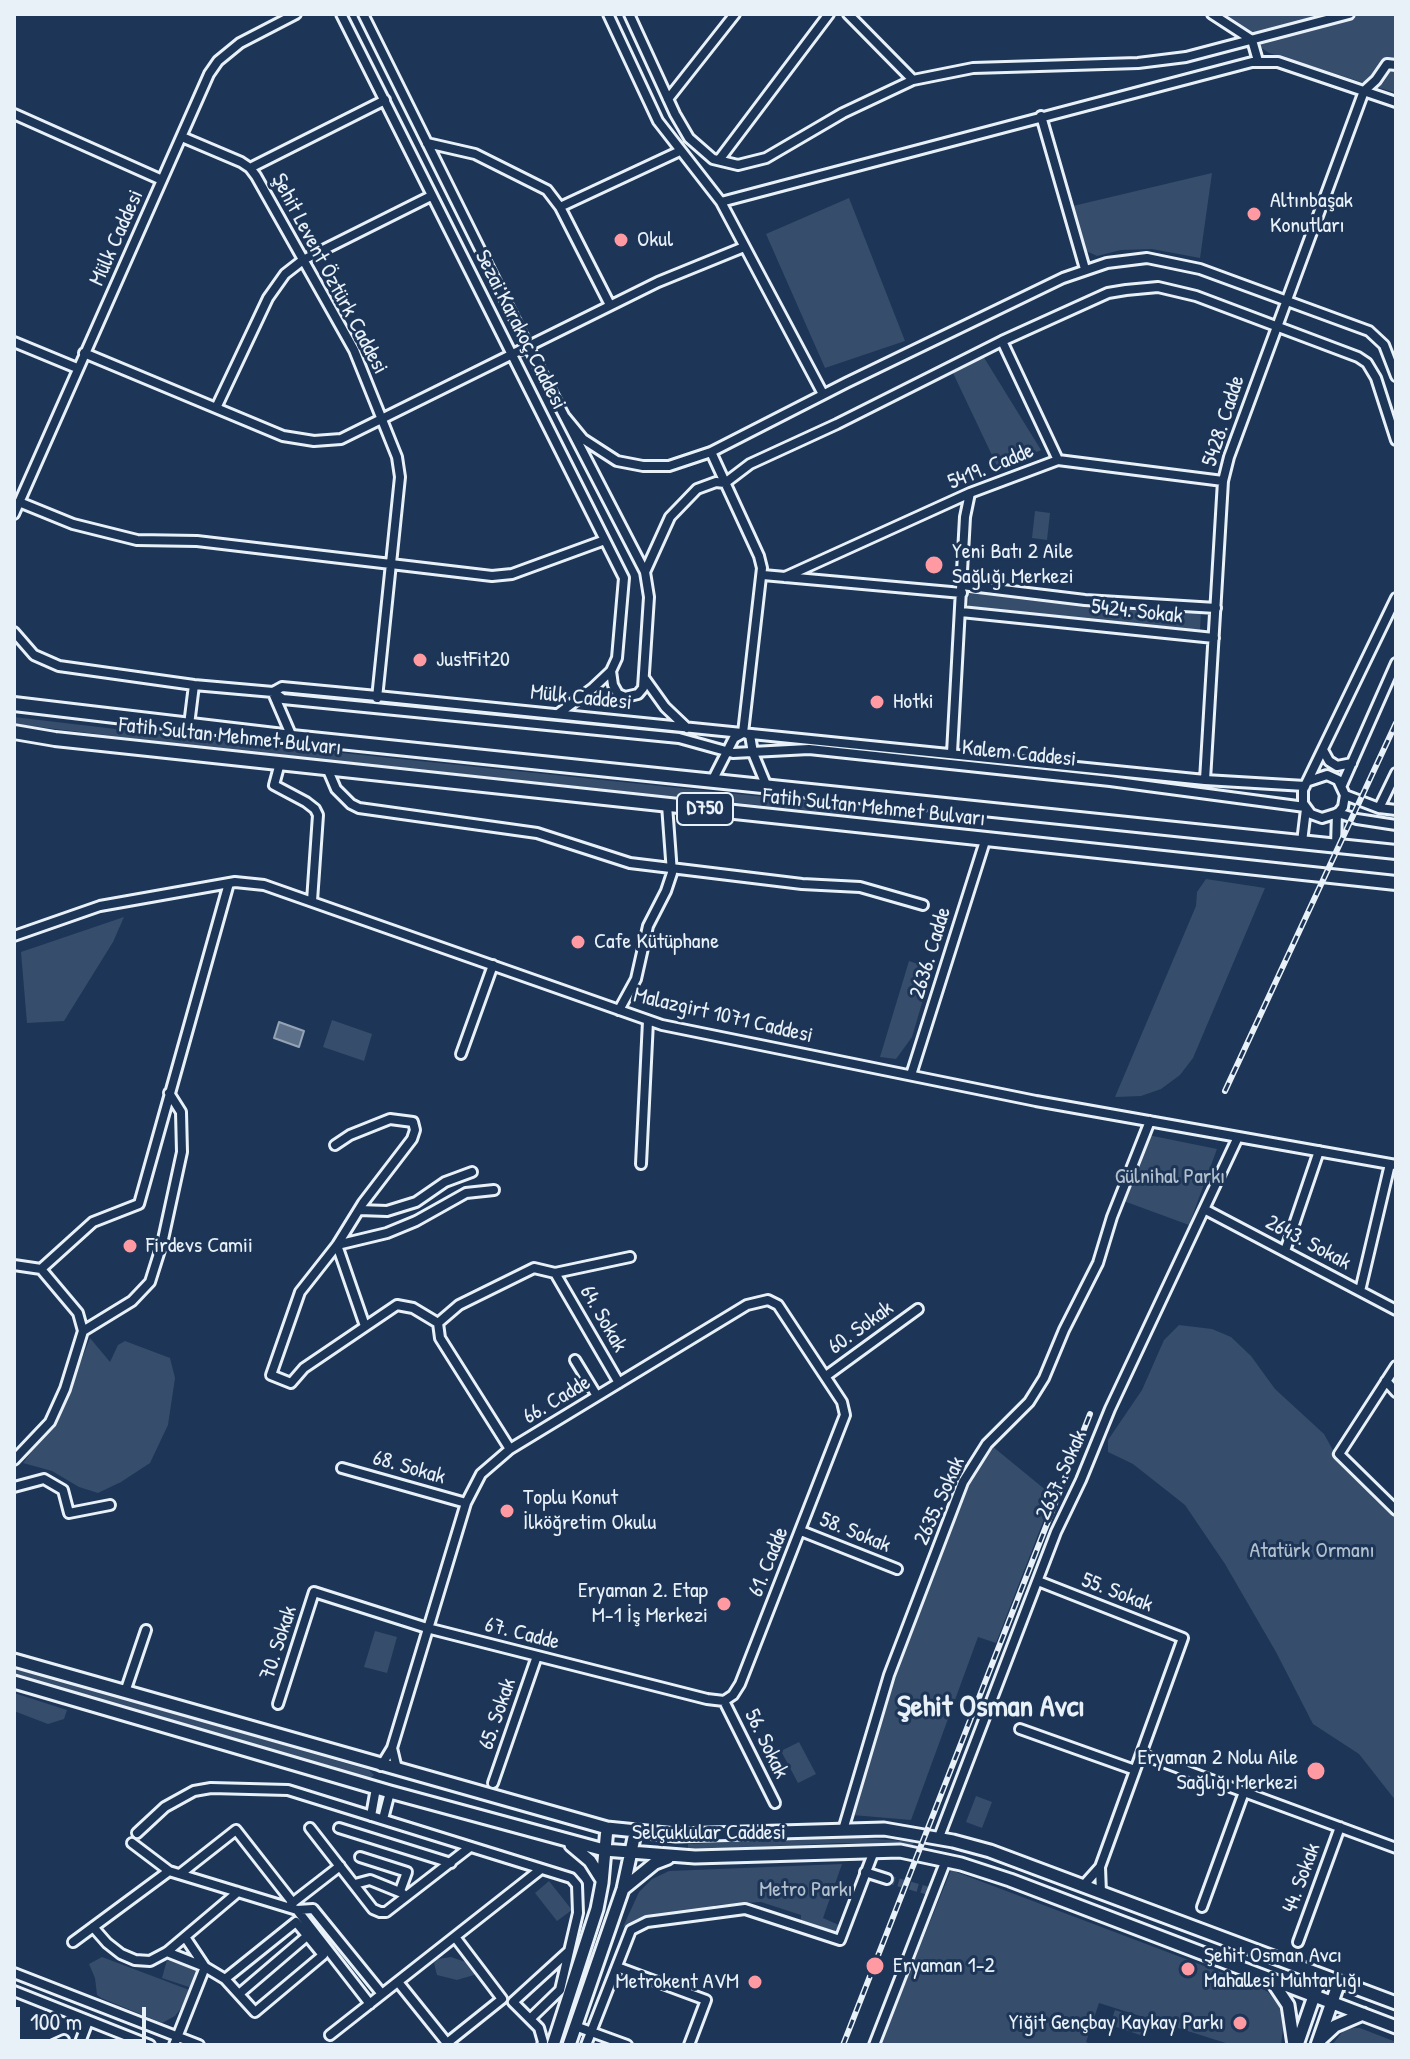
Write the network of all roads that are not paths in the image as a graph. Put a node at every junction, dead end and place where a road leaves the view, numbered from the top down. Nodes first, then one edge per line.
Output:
1 (296, 14) edge
2 (341, 14) edge
3 (363, 14) edge
4 (608, 14) edge
5 (629, 14) edge
6 (735, 14) edge
7 (829, 14) edge
8 (848, 14) edge
9 (1212, 14) edge
10 (1349, 14) edge
11 (1252, 40) junction
12 (1258, 61) junction
13 (1396, 65) edge
14 (913, 80) junction
15 (1364, 91) junction
16 (668, 99) junction
17 (385, 100) junction
18 (1396, 102) edge
19 (14, 114) edge
20 (1041, 116) junction
21 (182, 137) junction
22 (427, 143) junction
23 (680, 151) junction
24 (719, 160) junction
25 (250, 168) junction
26 (162, 180) junction
27 (431, 196) junction
28 (721, 202) junction
29 (560, 207) junction
30 (744, 247) junction
31 (303, 260) junction
32 (1085, 269) junction
33 (1285, 299) junction
34 (610, 305) junction
35 (1275, 327) junction
36 (1002, 341) junction
37 (14, 342) edge
38 (528, 346) junction
39 (84, 353) junction
40 (513, 354) junction
41 (77, 368) junction
42 (1396, 376) edge
43 (823, 394) junction
44 (216, 408) junction
45 (565, 417) junction
46 (383, 418) junction
47 (1396, 440) edge
48 (711, 452) junction
49 (1058, 460) junction
50 (1223, 481) junction
51 (725, 483) junction
52 (970, 493) junction
53 (19, 502) junction
54 (14, 514) edge
55 (605, 540) junction
56 (392, 563) junction
57 (645, 572) junction
58 (763, 575) junction
59 (785, 577) junction
60 (962, 589) junction
61 (1396, 598) edge
62 (1216, 608) junction
63 (961, 612) junction
64 (14, 632) edge
65 (1214, 638) junction
66 (1396, 663) edge
67 (611, 671) junction
68 (645, 678) junction
69 (194, 685) junction
70 (273, 692) junction
71 (377, 696) junction
72 (14, 704) edge
73 (376, 708) junction
74 (558, 714) junction
75 (189, 725) junction
76 (687, 728) junction
77 (14, 732) edge
78 (743, 733) junction
79 (292, 737) junction
80 (14, 739) edge
81 (55, 739) junction
82 (1323, 749) junction
83 (729, 752) junction
84 (753, 753) junction
85 (952, 753) junction
86 (280, 763) junction
87 (1352, 763) junction
88 (327, 768) junction
89 (1396, 773) edge
90 (1205, 780) junction
91 (712, 781) junction
92 (1307, 784) junction
93 (767, 787) junction
94 (1344, 790) junction
95 (667, 805) junction
96 (1306, 808) junction
97 (1379, 808) junction
98 (1396, 810) edge
99 (1337, 813) junction
100 (1396, 825) edge
101 (985, 841) junction
102 (1302, 842) junction
103 (1336, 846) junction
104 (1396, 852) edge
105 (672, 867) junction
106 (229, 883) junction
107 (1396, 883) edge
108 (312, 901) junction
109 (923, 905) dead end
110 (14, 936) edge
111 (493, 965) junction
112 (619, 1010) junction
113 (648, 1021) junction
114 (461, 1054) dead end
115 (911, 1075) junction
116 (169, 1093) junction
117 (1150, 1121) junction
118 (1238, 1137) junction
119 (335, 1145) dead end
120 (1319, 1151) junction
121 (641, 1164) dead end
122 (1393, 1164) edge
123 (472, 1172) dead end
124 (494, 1190) dead end
125 (1204, 1209) junction
126 (359, 1210) junction
127 (337, 1245) junction
128 (1285, 1251) junction
129 (630, 1257) dead end
130 (14, 1265) edge
131 (41, 1269) junction
132 (555, 1273) junction
133 (1360, 1291) junction
134 (918, 1309) dead end
135 (1396, 1310) edge
136 (438, 1323) junction
137 (365, 1326) junction
138 (83, 1331) junction
139 (575, 1360) dead end
140 (1396, 1366) edge
141 (826, 1376) junction
142 (1386, 1381) junction
143 (619, 1383) junction
144 (1396, 1392) edge
145 (597, 1396) junction
146 (840, 1432) joint
147 (510, 1449) junction
148 (14, 1460) edge
149 (342, 1468) dead end
150 (14, 1487) edge
151 (466, 1503) junction
152 (110, 1505) dead end
153 (1396, 1510) edge
154 (801, 1531) junction
155 (897, 1569) dead end
156 (1038, 1581) junction
157 (314, 1592) joint
158 (427, 1628) junction
159 (146, 1630) dead end
160 (537, 1656) junction
161 (14, 1660) edge
162 (14, 1682) edge
163 (125, 1692) junction
164 (724, 1701) junction
165 (278, 1704) dead end
166 (1020, 1729) dead end
167 (392, 1748) junction
168 (1141, 1754) junction
169 (381, 1766) junction
170 (397, 1770) junction
171 (1135, 1770) junction
172 (493, 1783) dead end
173 (376, 1788) junction
174 (390, 1792) junction
175 (1244, 1792) junction
176 (775, 1803) dead end
177 (371, 1816) junction
178 (383, 1819) junction
179 (1340, 1827) junction
180 (310, 1828) dead end
181 (339, 1828) dead end
182 (607, 1828) junction
183 (843, 1830) junction
184 (137, 1833) dead end
185 (635, 1833) junction
186 (939, 1837) junction
187 (564, 1840) junction
188 (132, 1843) dead end
189 (470, 1847) junction
190 (1396, 1848) edge
191 (604, 1850) junction
192 (874, 1851) junction
193 (632, 1854) junction
194 (671, 1856) junction
195 (360, 1857) dead end
196 (946, 1860) junction
197 (451, 1863) junction
198 (340, 1866) junction
199 (1100, 1867) junction
200 (541, 1869) junction
201 (169, 1871) junction
202 (865, 1872) junction
203 (180, 1874) junction
204 (887, 1879) tunnel mouth
205 (603, 1881) junction
206 (355, 1884) junction
207 (1083, 1886) junction
208 (623, 1889) junction
209 (238, 1892) junction
210 (1101, 1893) junction
211 (403, 1894) junction
212 (1076, 1905) junction
213 (292, 1907) junction
214 (1202, 1907) dead end
215 (1094, 1912) junction
216 (93, 1927) junction
217 (307, 1936) junction
218 (185, 1937) junction
219 (455, 1937) junction
220 (73, 1942) dead end
221 (1298, 1942) dead end
222 (570, 1951) junction
223 (167, 1952) junction
224 (205, 1967) junction
225 (617, 1967) junction
226 (14, 1973) edge
227 (1321, 1976) junction
228 (225, 1979) junction
229 (1272, 1980) junction
230 (398, 1982) junction
231 (1339, 1982) junction
232 (14, 1991) edge
233 (239, 1994) junction
234 (382, 1994) junction
235 (1314, 1996) junction
236 (1332, 2003) junction
237 (1396, 2003) edge
238 (370, 2004) junction
239 (1363, 2014) junction
240 (530, 2019) junction
241 (88, 2021) junction
242 (575, 2026) junction
243 (1396, 2027) edge
244 (592, 2032) junction
245 (330, 2035) dead end
246 (64, 2040) dead end
247 (176, 2041) edge
248 (1318, 2044) edge
249 (53, 2045) edge
250 (79, 2045) edge
251 (150, 2045) edge
252 (199, 2045) edge
253 (542, 2045) edge
254 (553, 2045) edge
255 (569, 2045) edge
256 (586, 2045) edge
257 (627, 2045) edge
258 (689, 2045) edge
259 (874, 2045) edge
260 (1295, 2045) edge

1 - 21 street, Mülk Caddesi
2 - 17 street, Sezai Karakoç Caddesi
3 - 22 street
4 - 23 street
5 - 16 street
6 - 16 street
7 - 24 street
8 - 14 street
9 - 11 street
10 - 11 street
11 - 12 street
11 - 14 street
12 - 15 street
12 - 20 street
13 - 15 street
14 - 24 street
15 - 18 street
15 - 33 street, 5428. Cadde
16 - 24 street
17 - 25 street
17 - 27 street, Sezai Karakoç Caddesi
19 - 26 street
20 - 28 street
20 - 32 street
21 - 25 street, Şehit Levent Öztürk Caddesi
21 - 26 street, Mülk Caddesi
22 - 29 street
22 - 38 street
23 - 28 street
23 - 29 street
25 - 31 street, Şehit Levent Öztürk Caddesi
26 - 39 street, Mülk Caddesi
27 - 31 street
27 - 40 street, Sezai Karakoç Caddesi
28 - 30 street
29 - 34 street
30 - 34 street
30 - 43 street
31 - 44 street
31 - 46 street, Şehit Levent Öztürk Caddesi
32 - 33 street
32 - 43 street
33 - 35 street, 5428. Cadde
33 - 42 street
34 - 38 street
35 - 36 street
35 - 47 street
35 - 50 street, 5428. Cadde
36 - 49 street
36 - 51 street
37 - 41 street
38 - 40 street
38 - 45 street
39 - 41 street, Mülk Caddesi
39 - 44 street
40 - 46 street
40 - 55 street, Sezai Karakoç Caddesi
41 - 53 street, Mülk Caddesi
43 - 48 street
44 - 46 street
45 - 48 street
45 - 57 street
46 - 56 street, Şehit Levent Öztürk Caddesi
48 - 51 street
49 - 50 street, 5419. Cadde
49 - 52 street, 5419. Cadde
50 - 62 street, 5428. Cadde
51 - 57 street
51 - 58 street
52 - 59 street, 5419. Cadde
52 - 60 street
53 - 54 street, Mülk Caddesi
53 - 56 street
55 - 56 street
55 - 67 street, Sezai Karakoç Caddesi
56 - 71 street, Şehit Levent Öztürk Caddesi
57 - 68 street
58 - 59 street
58 - 78 street
59 - 60 street
60 - 62 street
60 - 63 street
61 - 82 street
62 - 65 street, 5428. Cadde
63 - 65 street, 5424. Sokak
63 - 85 street
64 - 69 street, Mülk Caddesi
65 - 90 street, 5428. Cadde
66 - 87 street
67 - 68 street
67 - 74 street
68 - 76 street
69 - 70 street, Mülk Caddesi
69 - 75 street
70 - 71 street, Mülk Caddesi
70 - 73 street, Mülk Caddesi
70 - 79 street
71 - 73 street, Şehit Levent Öztürk Caddesi
71 - 74 street, Mülk Caddesi
72 - 75 highway, Fatih Sultan Mehmet Bulvarı / D750
73 - 83 street, Mülk Caddesi
74 - 76 street, Mülk Caddesi
75 - 79 highway, Fatih Sultan Mehmet Bulvarı / D750
76 - 78 street, Mülk Caddesi
77 - 81 highway, Fatih Sultan Mehmet Bulvarı / D750
78 - 83 street
78 - 84 street
78 - 85 street, Kalem Caddesi
79 - 91 highway, Fatih Sultan Mehmet Bulvarı / D750
80 - 81 highway
81 - 86 highway, Fatih Sultan Mehmet Bulvarı / D750
82 - 87 street
82 - 92 street
83 - 84 street, Kalem Caddesi
83 - 91 street
84 - 93 street
84 - 96 street, Kalem Caddesi
85 - 90 street, Kalem Caddesi
86 - 88 highway, Fatih Sultan Mehmet Bulvarı / D750
86 - 108 street
87 - 94 street
88 - 95 highway, Fatih Sultan Mehmet Bulvarı / D750
88 - 105 street
89 - 97 street
90 - 92 street, Kalem Caddesi
91 - 93 highway, Fatih Sultan Mehmet Bulvarı / D750
92 - 94 street
92 - 96 street
93 - 102 highway, Fatih Sultan Mehmet Bulvarı / D750
94 - 97 street
94 - 99 street
95 - 101 highway, Fatih Sultan Mehmet Bulvarı / D750
95 - 105 street
96 - 99 street
96 - 102 street
97 - 98 street
99 - 100 street
99 - 103 street
101 - 107 highway, Fatih Sultan Mehmet Bulvarı / D750
101 - 115 street, 2636. Cadde
102 - 103 highway, Fatih Sultan Mehmet Bulvarı / D750
103 - 104 highway, Fatih Sultan Mehmet Bulvarı / D750
105 - 109 street
105 - 112 street
106 - 108 street, Malazgirt 1071 Caddesi
106 - 110 street, Malazgirt 1071 Caddesi
106 - 116 street
108 - 111 street, Malazgirt 1071 Caddesi
111 - 112 street, Malazgirt 1071 Caddesi
111 - 114 street
112 - 113 street, Malazgirt 1071 Caddesi
113 - 115 street, Malazgirt 1071 Caddesi
113 - 121 street
115 - 117 street, Malazgirt 1071 Caddesi
116 - 131 street
116 - 138 street
117 - 118 street, Malazgirt 1071 Caddesi
117 - 183 street, 2635. Sokak
118 - 120 street, Malazgirt 1071 Caddesi
118 - 125 street, 2637. Sokak
119 - 126 street
120 - 122 street, Malazgirt 1071 Caddesi
120 - 128 street
122 - 133 street
123 - 126 street
124 - 127 street
125 - 128 street, 2643. Sokak
125 - 156 street, 2637. Sokak
126 - 127 street
127 - 137 street
127 - 137 street
128 - 133 street, 2643. Sokak
129 - 132 street
130 - 131 street
131 - 138 street
132 - 136 street
132 - 143 street, 64. Sokak
133 - 135 street, 2643. Sokak
134 - 141 street, 60. Sokak
136 - 137 street
136 - 147 street
138 - 148 street
139 - 145 street
140 - 142 street
141 - 143 street, 66. Cadde
141 - 146 street, 66. Cadde
142 - 144 street
142 - 153 street
143 - 145 street, 66. Cadde
145 - 147 street, 66. Cadde
146 - 154 street, 61. Cadde
147 - 151 street, 66. Cadde
149 - 151 street, 68. Sokak
150 - 152 street
151 - 158 street, 66. Cadde
154 - 155 street, 58. Sokak
154 - 164 street, 61. Cadde
156 - 168 street, 55. Sokak
156 - 186 street, 2637. Sokak
157 - 158 street, 67. Cadde
157 - 165 street, 70. Sokak
158 - 160 street, 67. Cadde
158 - 167 street, 66. Cadde
159 - 163 street
160 - 164 street, 67. Cadde
160 - 172 street, 65. Sokak
161 - 163 main road, Selçuklular Caddesi
162 - 173 main road, Selçuklular Caddesi
163 - 169 main road, Selçuklular Caddesi
164 - 176 street, 56. Sokak
166 - 171 street
167 - 169 street, 66. Cadde
167 - 170 street, 66. Cadde
168 - 171 street
168 - 175 street
169 - 170 main road, Selçuklular Caddesi
169 - 173 main road
170 - 174 main road
170 - 182 main road, Selçuklular Caddesi
171 - 199 street
173 - 174 main road, Selçuklular Caddesi
173 - 177 street
174 - 178 street
174 - 187 main road, Selçuklular Caddesi
175 - 179 street
175 - 214 street
177 - 178 street
177 - 184 street
178 - 189 street
179 - 190 street
179 - 221 street, 44. Sokak
180 - 198 street
181 - 197 street
182 - 185 main road, Selçuklular Caddesi
182 - 191 main road
183 - 185 main road, Selçuklular Caddesi
183 - 186 main road, Selçuklular Caddesi
185 - 193 main road
186 - 207 main road, Selçuklular Caddesi
187 - 191 main road, Selçuklular Caddesi
187 - 205 main road
188 - 201 street
189 - 197 street
189 - 200 street
191 - 193 main road, Selçuklular Caddesi
191 - 205 main road
192 - 194 main road, Selçuklular Caddesi
192 - 196 main road, Selçuklular Caddesi
192 - 202 street
193 - 194 main road, Selçuklular Caddesi
193 - 208 main road
194 - 208 main road
195 - 211 street
196 - 212 main road, Selçuklular Caddesi
196 - 259 street
197 - 211 street
198 - 206 street
198 - 213 street
199 - 207 street
199 - 210 street
200 - 219 street
200 - 222 street
201 - 203 street
201 - 216 street
202 - 204 street
202 - 225 street
203 - 209 street
203 - 213 street
205 - 254 main road
206 - 211 street
206 - 211 street
207 - 210 main road, Selçuklular Caddesi
207 - 212 main road
208 - 242 main road
209 - 213 street
209 - 218 street
210 - 215 main road
210 - 227 main road, Selçuklular Caddesi
212 - 215 main road, Selçuklular Caddesi
213 - 234 street
213 - 238 street
215 - 229 main road, Selçuklular Caddesi
216 - 220 street
216 - 223 street
217 - 228 street
217 - 233 street
217 - 233 street
218 - 223 street
218 - 224 street
219 - 230 street
219 - 230 street
222 - 240 street
222 - 240 street
223 - 224 street
224 - 228 street
224 - 247 street
225 - 244 street
225 - 258 street
226 - 247 street
227 - 231 main road, Selçuklular Caddesi
227 - 235 main road
228 - 233 street
229 - 235 main road, Selçuklular Caddesi
229 - 260 main road
230 - 234 street
231 - 236 main road
231 - 237 main road, Selçuklular Caddesi
232 - 241 street
234 - 238 street
235 - 236 main road, Selçuklular Caddesi
235 - 260 main road
236 - 239 main road, Selçuklular Caddesi
236 - 248 main road
238 - 245 street
239 - 243 main road, Selçuklular Caddesi
239 - 248 main road
240 - 253 street
241 - 250 street
241 - 251 street
242 - 244 street
242 - 255 main road
244 - 256 street
244 - 257 street
246 - 249 street
247 - 252 street

